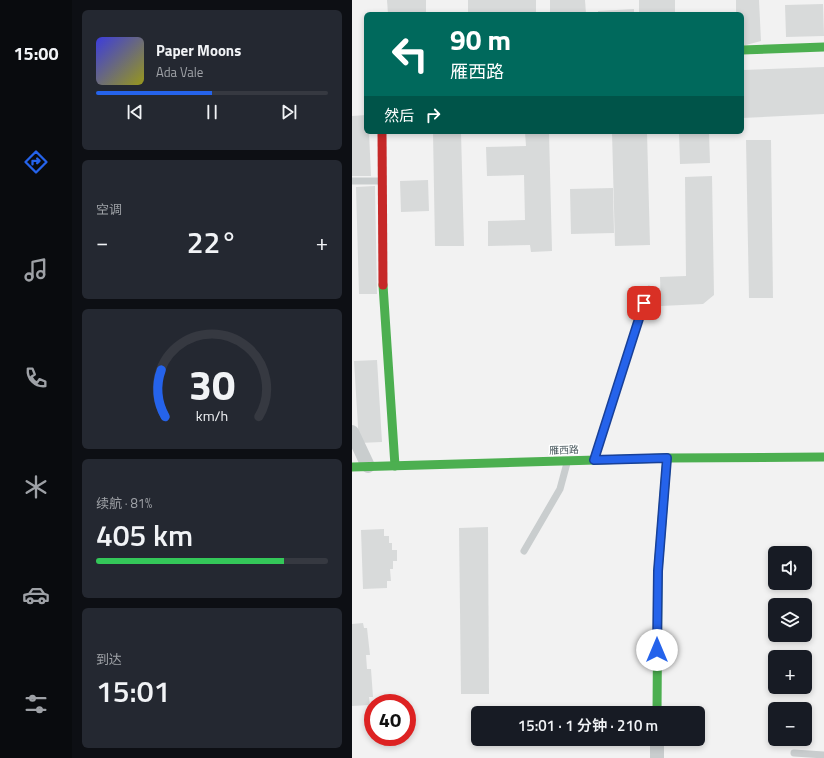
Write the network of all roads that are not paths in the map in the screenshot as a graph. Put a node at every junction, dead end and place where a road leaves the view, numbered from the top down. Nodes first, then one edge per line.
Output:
1 (824, 47) edge
2 (744, 50) edge
3 (382, 134) edge
4 (352, 181) edge
5 (382, 182) junction
6 (649, 289) dead end
7 (352, 432) edge
8 (824, 457) edge
9 (667, 458) junction
10 (594, 460) junction
11 (568, 461) junction
12 (368, 466) junction
13 (395, 466) junction
14 (352, 467) edge
15 (524, 551) dead end
16 (657, 706) edge
17 (657, 746) edge
18 (794, 753) dead end
19 (824, 756) edge
20 (657, 758) edge

1 - 2 street
3 - 5 street
4 - 5 lane
5 - 13 street
6 - 10 lane
7 - 12 street
8 - 9 street, 雁西路
9 - 10 street, 雁西路
9 - 16 street
10 - 11 street, 雁西路
11 - 13 street, 雁西路
11 - 15 lane
12 - 13 street, 雁西路
12 - 14 street, 雁西路
17 - 20 street
18 - 19 lane

